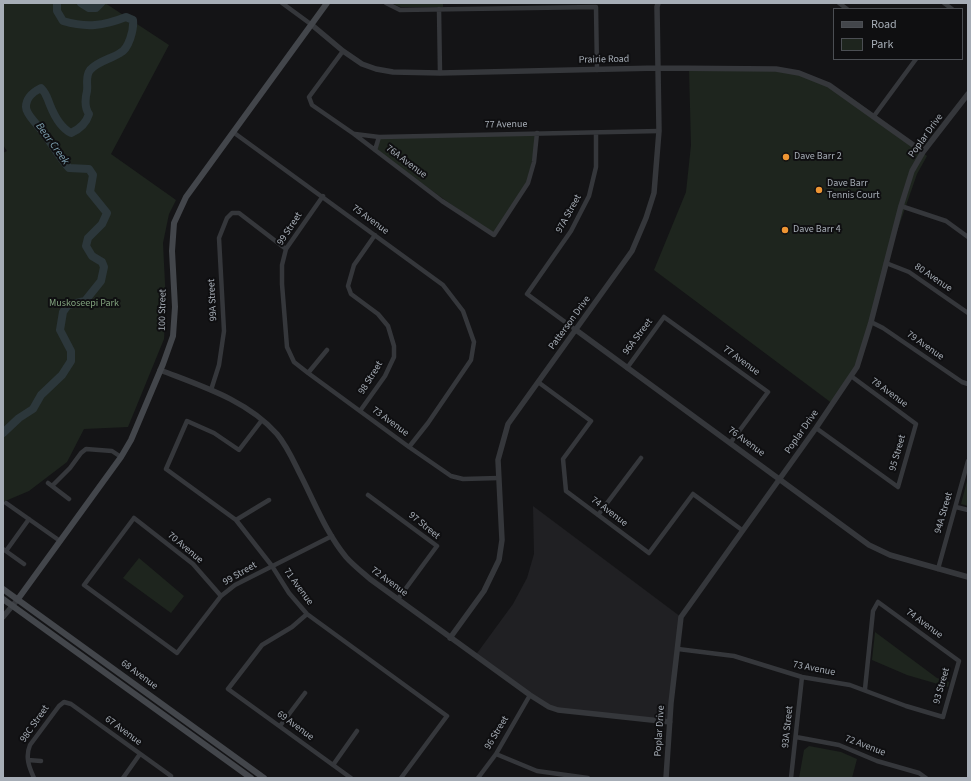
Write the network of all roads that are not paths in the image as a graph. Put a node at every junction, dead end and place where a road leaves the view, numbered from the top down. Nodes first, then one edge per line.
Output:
1 (282, 3) edge
2 (328, 3) edge
3 (386, 3) edge
4 (658, 3) edge
5 (439, 9) junction
6 (312, 25) junction
7 (343, 50) junction
8 (915, 60) edge
9 (658, 68) junction
10 (598, 70) junction
11 (440, 73) junction
12 (968, 95) edge
13 (874, 116) junction
14 (659, 131) junction
15 (233, 132) junction
16 (596, 132) junction
17 (537, 133) junction
18 (354, 134) junction
19 (379, 137) junction
20 (375, 150) junction
21 (923, 152) junction
22 (323, 196) junction
23 (901, 206) junction
24 (375, 235) junction
25 (968, 237) edge
26 (286, 249) junction
27 (886, 263) junction
28 (527, 294) joint
29 (968, 313) edge
30 (664, 317) joint
31 (871, 322) junction
32 (576, 330) junction
33 (288, 348) joint
34 (327, 350) dead end
35 (627, 368) junction
36 (160, 370) junction
37 (308, 373) junction
38 (851, 376) junction
39 (538, 382) junction
40 (968, 384) edge
41 (211, 390) junction
42 (360, 411) junction
43 (262, 420) junction
44 (916, 424) joint
45 (816, 428) junction
46 (731, 442) junction
47 (409, 447) junction
48 (122, 457) junction
49 (641, 458) dead end
50 (968, 462) edge
51 (499, 478) junction
52 (780, 479) junction
53 (368, 495) dead end
54 (70, 499) dead end
55 (269, 500) dead end
56 (6, 503) dead end
57 (956, 507) junction
58 (968, 510) edge
59 (598, 514) junction
60 (30, 519) junction
61 (236, 520) junction
62 (742, 530) junction
63 (332, 536) junction
64 (60, 541) junction
65 (4, 550) edge
66 (24, 564) dead end
67 (272, 566) junction
68 (938, 569) junction
69 (968, 577) edge
70 (3, 589) edge
71 (221, 596) junction
72 (3, 599) edge
73 (18, 599) junction
74 (398, 599) junction
75 (13, 605) junction
76 (307, 614) junction
77 (3, 617) edge
78 (450, 638) junction
79 (678, 649) junction
80 (178, 653) joint
81 (959, 661) joint
82 (802, 677) junction
83 (865, 689) junction
84 (305, 693) dead end
85 (530, 695) junction
86 (64, 702) joint
87 (943, 716) joint
88 (670, 722) junction
89 (280, 726) junction
90 (357, 731) dead end
91 (796, 738) junction
92 (140, 754) junction
93 (496, 754) junction
94 (28, 760) junction
95 (41, 761) dead end
96 (333, 765) junction
97 (171, 776) dead end
98 (34, 778) edge
99 (123, 778) edge
100 (251, 778) edge
101 (264, 778) edge
102 (351, 778) edge
103 (401, 778) edge
104 (478, 778) edge
105 (588, 778) edge
106 (666, 778) edge
107 (791, 778) edge
108 (925, 778) edge

1 - 6 street, Prairie Road
2 - 6 main road, 100 Street
3 - 5 street
4 - 9 street, Patterson Drive
5 - 10 street
5 - 11 street
6 - 7 street, Prairie Road
6 - 15 main road, 100 Street
7 - 11 street, Prairie Road
7 - 18 street, 76A Avenue
8 - 13 street
9 - 10 street, Prairie Road
9 - 13 street, Prairie Road
9 - 14 street, Patterson Drive
10 - 11 street, Prairie Road
12 - 21 street, Poplar Drive
13 - 21 street, Prairie Road
14 - 16 street, 77 Avenue
14 - 32 street, Patterson Drive
15 - 22 street, 75 Avenue
15 - 36 main road, 100 Street
16 - 17 street, 77 Avenue
16 - 28 street, 97A Street
17 - 19 street, 77 Avenue
17 - 20 street, 76A Avenue
18 - 19 street, 77 Avenue
18 - 20 street, 76A Avenue
19 - 20 street
21 - 23 street, Poplar Drive
22 - 24 street, 75 Avenue
22 - 26 street, 99 Street
23 - 25 street
23 - 27 street, Poplar Drive
24 - 42 street, 98 Street
24 - 47 street, 75 Avenue
26 - 33 street, 99 Street
26 - 41 street, 99A Street
27 - 29 street, 80 Avenue
27 - 31 street, Poplar Drive
28 - 32 street, 76 Avenue
30 - 35 street, 96A Street
30 - 46 street, 77 Avenue
31 - 38 street, Poplar Drive
31 - 40 street, 79 Avenue
32 - 35 street, 76 Avenue
32 - 39 street, Patterson Drive
33 - 37 street, 73 Avenue
34 - 37 street
35 - 46 street, 76 Avenue
36 - 41 street, 72 Avenue
36 - 48 main road, 100 Street
37 - 42 street, 73 Avenue
38 - 44 street, 78 Avenue
38 - 45 street, Poplar Drive
39 - 51 street, Patterson Drive
39 - 59 street, 74 Avenue
41 - 43 street, 72 Avenue
42 - 47 street, 73 Avenue
43 - 61 street, 71 Avenue
43 - 63 street, 72 Avenue
44 - 45 street, 95 Street
45 - 52 street, Poplar Drive
46 - 52 street, 76 Avenue
47 - 51 street, 73 Avenue
48 - 54 street
48 - 64 main road, 100 Street
49 - 59 street
50 - 57 street, 94A Street
51 - 78 street, Patterson Drive
52 - 62 street, Poplar Drive
52 - 68 street, 76 Avenue
53 - 74 street, 97 Street
55 - 61 street
56 - 60 street
57 - 58 street
57 - 68 street, 94A Street
59 - 62 street, 74 Avenue
60 - 64 street
60 - 65 street
61 - 67 street, 71 Avenue
62 - 79 street, Poplar Drive
63 - 67 street, 99 Street
63 - 74 street, 72 Avenue
64 - 73 main road, 100 Street
65 - 66 street
67 - 71 street, 99 Street
67 - 76 street, 71 Avenue
68 - 69 street, 76 Avenue
70 - 73 main road, 68 Avenue
71 - 80 street, 99 Street
71 - 80 street, 70 Avenue
72 - 75 main road, 68 Avenue
73 - 75 street, 100 Street
73 - 101 main road, 68 Avenue
74 - 78 street, 72 Avenue
75 - 77 street, 100 Street
75 - 100 main road, 68 Avenue
76 - 89 street, 69 Avenue
76 - 103 street, 71 Avenue
78 - 85 street, 72 Avenue
79 - 82 street, 73 Avenue
79 - 88 street, Poplar Drive
81 - 83 street, 74 Avenue
81 - 87 street, 93 Street
82 - 83 street, 73 Avenue
82 - 91 street, 93A Street
83 - 87 street, 73 Avenue
84 - 89 street
85 - 88 street, 72 Avenue
85 - 93 street, 96 Street
86 - 92 street, 67 Avenue
86 - 94 street, 98C Street
88 - 106 street, Poplar Drive
89 - 96 street, 69 Avenue
90 - 96 street
91 - 107 street, 93A Street
91 - 108 street, 72 Avenue
92 - 97 street, 67 Avenue
92 - 99 street
93 - 104 street, 96 Street
93 - 105 street
94 - 95 street
94 - 98 street
96 - 102 street, 69 Avenue

